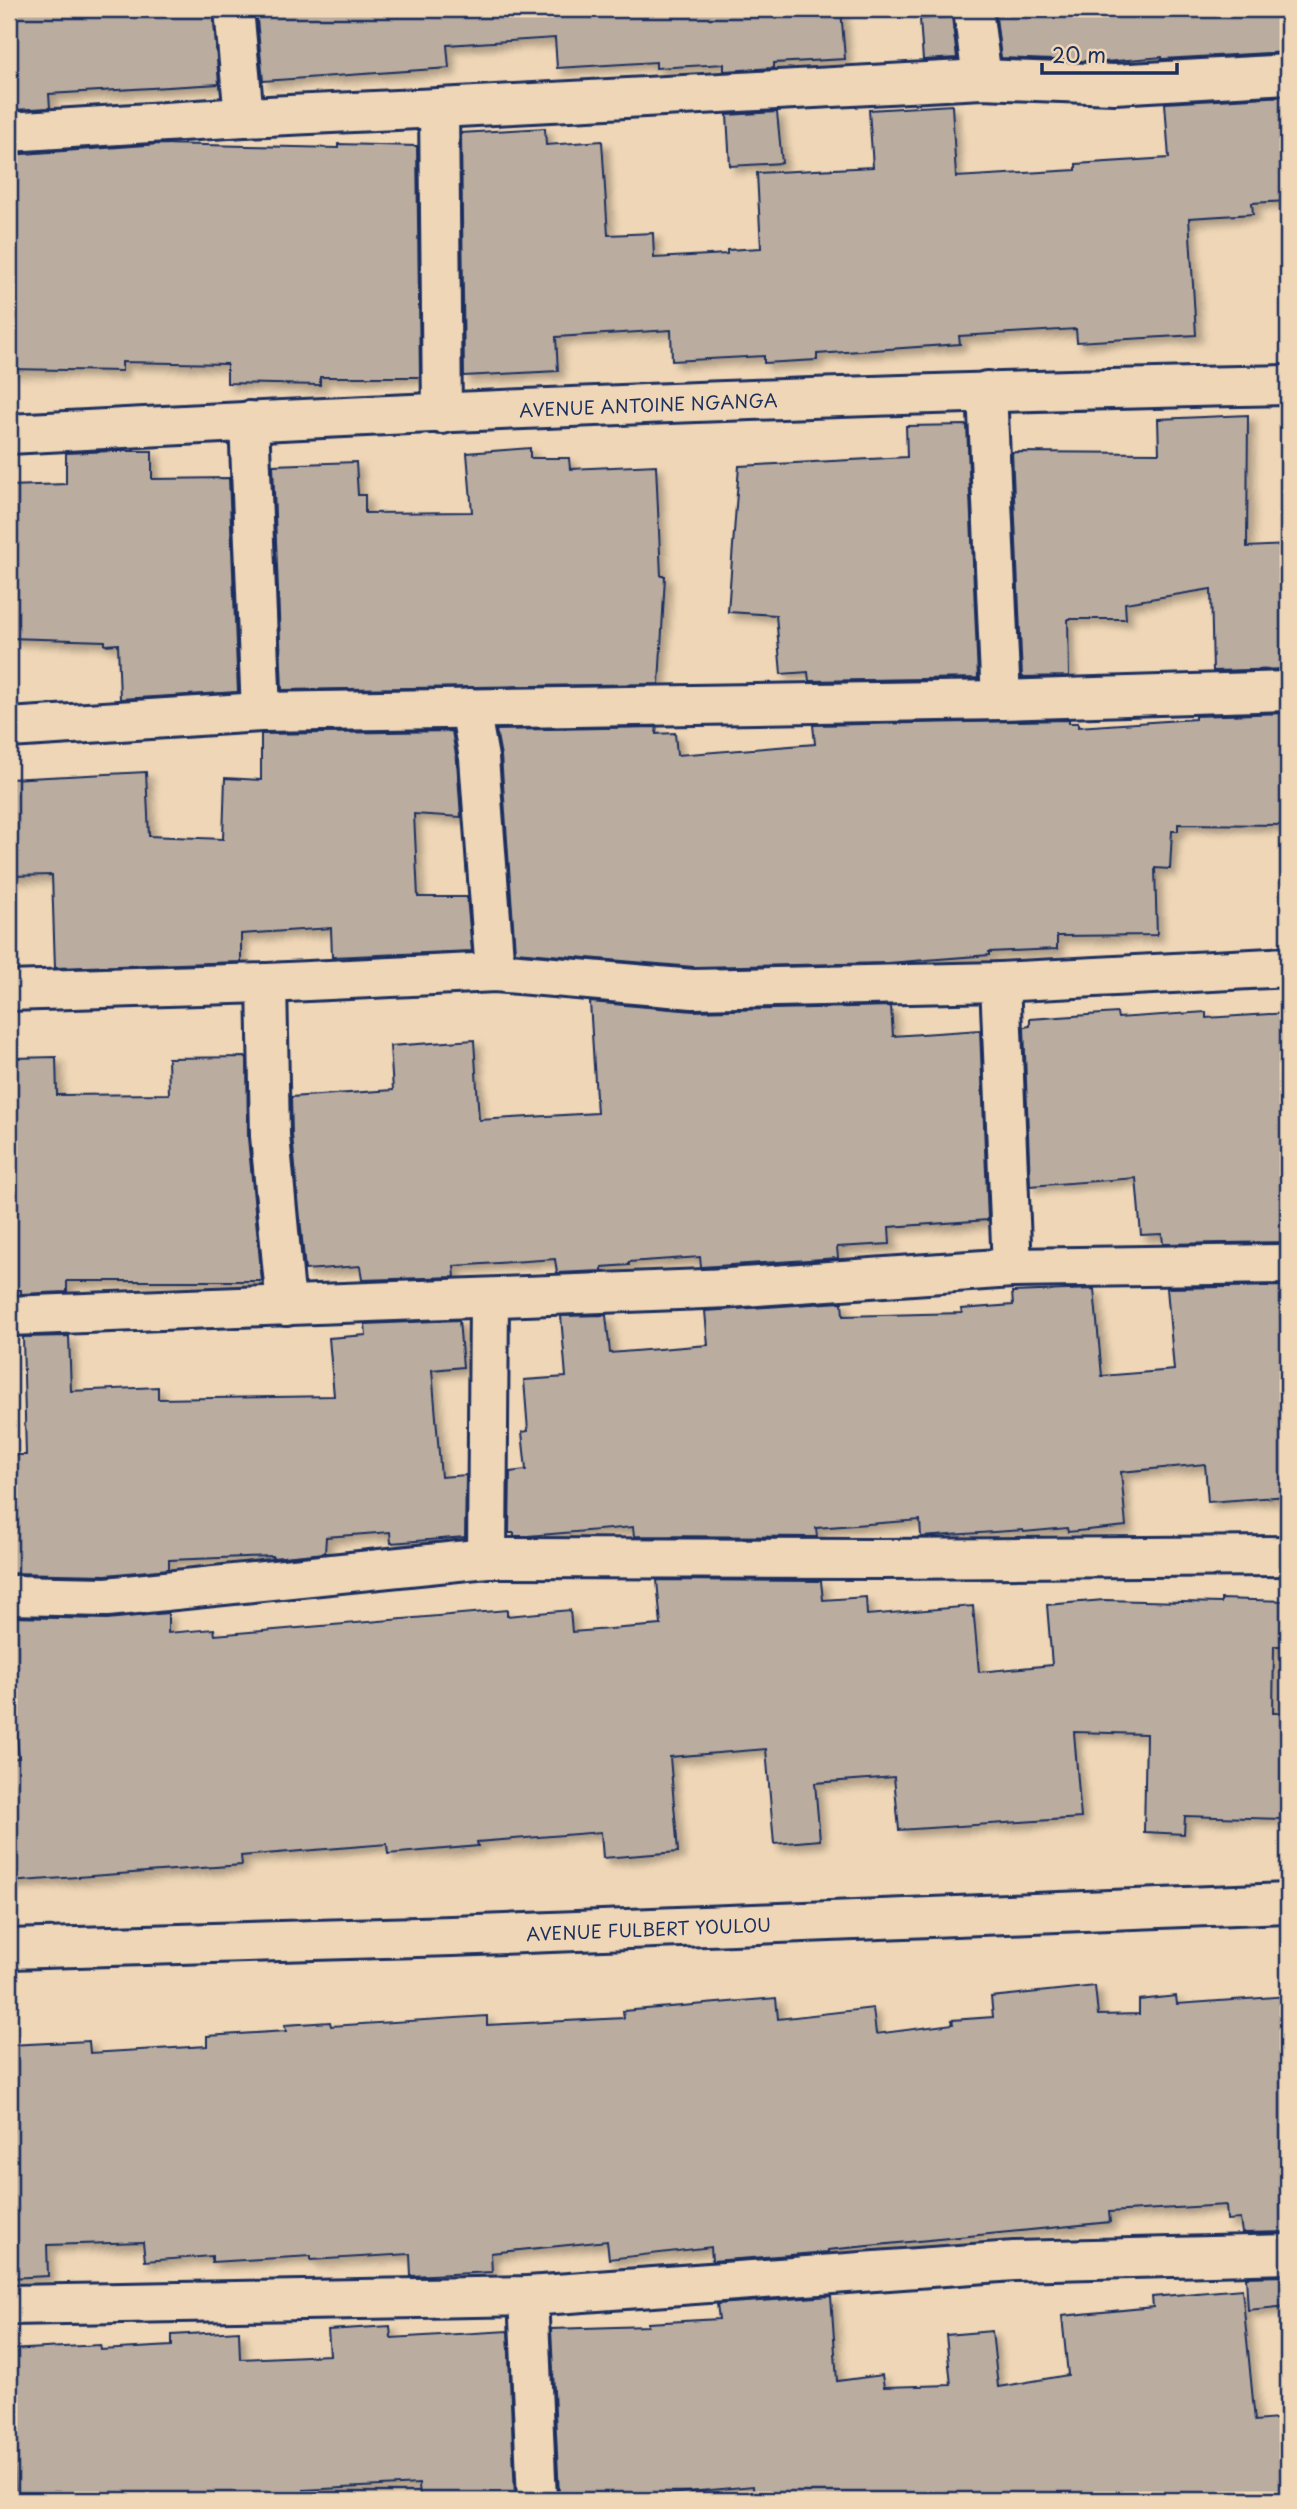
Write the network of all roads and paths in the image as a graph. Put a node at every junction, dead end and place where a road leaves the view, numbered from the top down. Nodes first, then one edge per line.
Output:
1 (234, 9) edge
2 (973, 9) edge
3 (1288, 74) edge
4 (982, 79) junction
5 (439, 108) junction
6 (244, 117) junction
7 (9, 132) edge
8 (1288, 385) edge
9 (987, 391) junction
10 (442, 414) junction
11 (249, 421) junction
12 (9, 434) edge
13 (1288, 691) edge
14 (1002, 700) junction
15 (470, 708) junction
16 (261, 712) junction
17 (9, 728) edge
18 (1288, 967) edge
19 (495, 972) junction
20 (1000, 982) junction
21 (267, 983) junction
22 (9, 991) edge
23 (1288, 1264) edge
24 (1012, 1268) junction
25 (489, 1298) junction
26 (286, 1306) junction
27 (9, 1315) edge
28 (1288, 1556) edge
29 (487, 1558) junction
30 (9, 1595) edge
31 (1288, 1903) edge
32 (9, 1949) edge
33 (1288, 2255) edge
34 (528, 2296) junction
35 (9, 2305) edge
36 (537, 2500) edge

1 - 6 street
2 - 4 street
3 - 4 street
4 - 5 street
5 - 6 street
5 - 10 street
6 - 7 street
8 - 9 street, AVENUE ANTOINE NGANGA
9 - 10 street, AVENUE ANTOINE NGANGA
9 - 14 street
10 - 11 street, AVENUE ANTOINE NGANGA
11 - 12 street, AVENUE ANTOINE NGANGA
11 - 16 street
13 - 14 street
14 - 15 street
15 - 16 street
15 - 19 street
16 - 17 street
18 - 20 street
19 - 20 street
19 - 21 street
20 - 24 street
21 - 22 street
21 - 26 street
23 - 24 street
24 - 25 street
25 - 26 street
25 - 29 street
26 - 27 street
28 - 29 street
29 - 30 street
31 - 32 street, AVENUE FULBERT YOULOU
33 - 34 street
34 - 35 street
34 - 36 street

